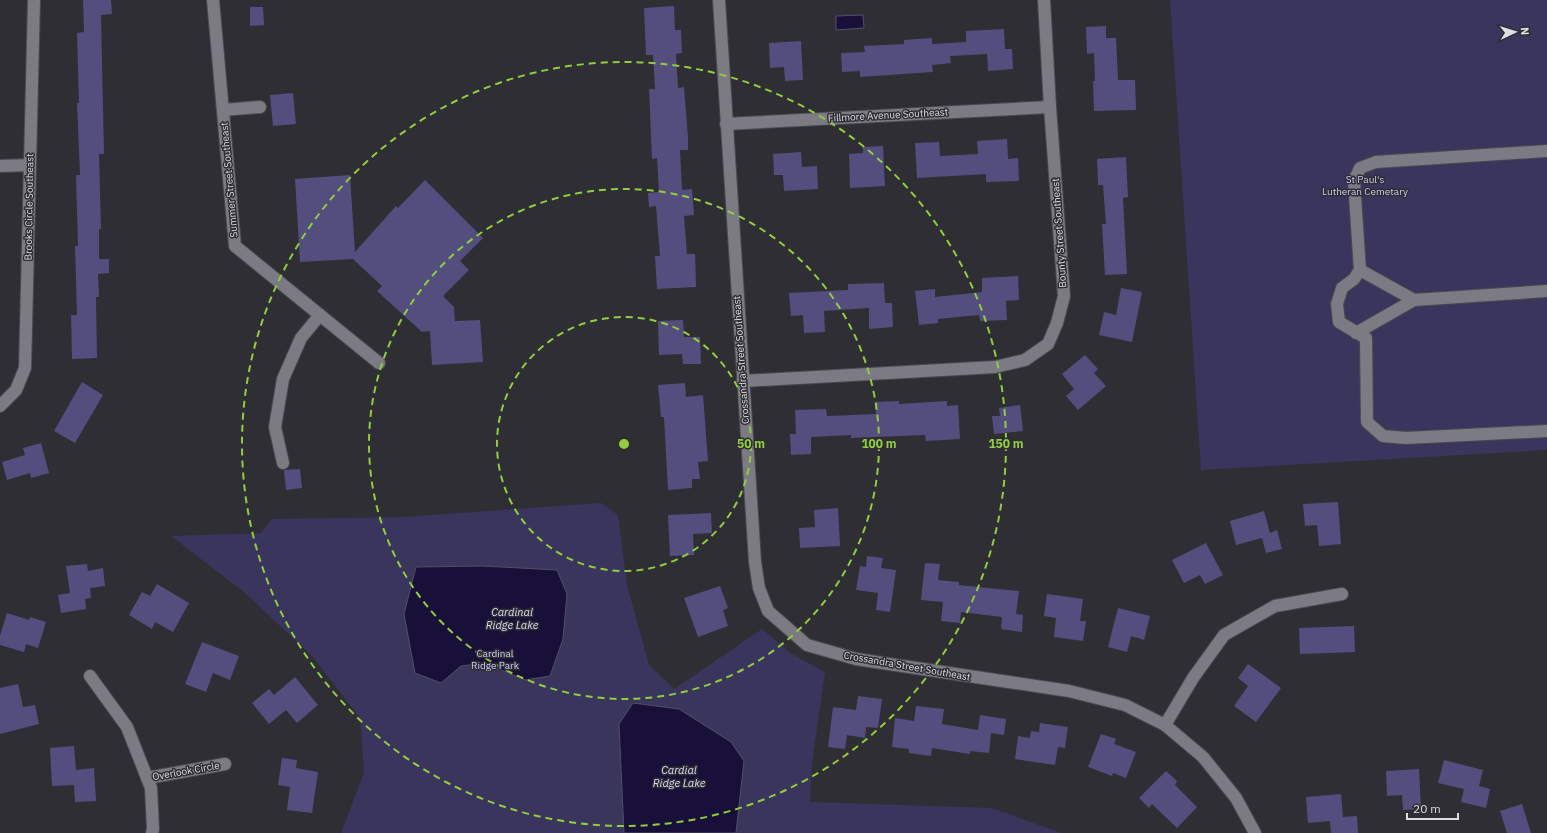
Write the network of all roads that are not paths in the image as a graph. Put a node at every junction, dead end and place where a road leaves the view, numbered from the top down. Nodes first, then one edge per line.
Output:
1 (34, 0) edge
2 (213, 0) edge
3 (719, 0) edge
4 (1044, 0) edge
5 (260, 107) dead end
6 (1050, 107) junction
7 (223, 110) junction
8 (726, 124) junction
9 (1547, 151) edge
10 (30, 165) junction
11 (0, 166) edge
12 (1360, 270) junction
13 (1547, 291) edge
14 (1414, 300) junction
15 (320, 315) junction
16 (1356, 333) junction
17 (379, 363) dead end
18 (743, 381) junction
19 (0, 406) edge
20 (1547, 431) edge
21 (283, 462) dead end
22 (1342, 594) dead end
23 (90, 676) dead end
24 (1165, 725) junction
25 (225, 764) dead end
26 (147, 778) junction
27 (152, 833) edge
28 (1255, 833) edge

1 - 10 street, Brooks Circle Southeast
2 - 7 street, Summer Street Southeast
3 - 8 street, Crossandra Street Southeast
4 - 6 street, Bounty Street Southeast
5 - 7 street
6 - 8 street, Fillmore Avenue Southeast
6 - 18 street, Bounty Street Southeast
7 - 15 street, Summer Street Southeast
8 - 18 street, Crossandra Street Southeast
9 - 12 street
10 - 11 street
10 - 19 street, Brooks Circle Southeast
12 - 14 street
12 - 16 street
13 - 14 street
14 - 16 street
15 - 17 street, Summer Street Southeast
15 - 21 street
16 - 20 street
18 - 24 street, Crossandra Street Southeast
22 - 24 street
23 - 26 street
24 - 28 street, Crossandra Street Southeast
25 - 26 street, Overlook Circle
26 - 27 street

